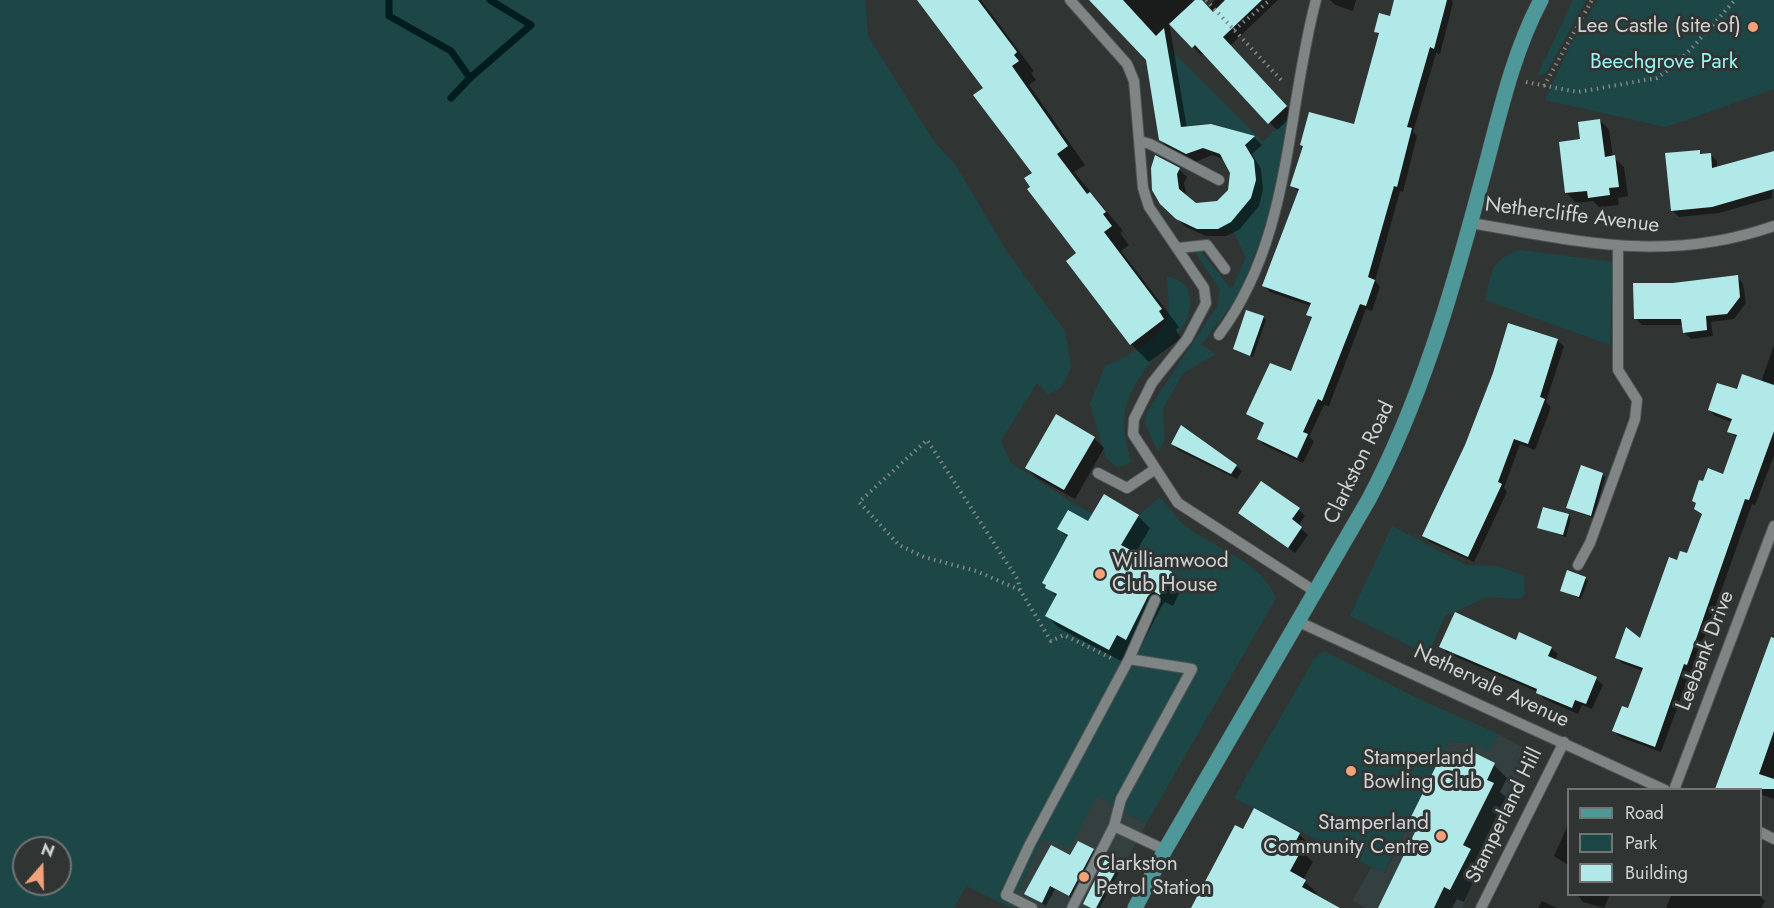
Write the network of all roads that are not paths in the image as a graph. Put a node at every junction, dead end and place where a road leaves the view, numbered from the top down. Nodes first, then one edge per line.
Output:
1 (1070, 0) edge
2 (1316, 0) edge
3 (1541, 0) edge
4 (1140, 141) junction
5 (1219, 180) dead end
6 (1471, 223) junction
7 (1774, 226) edge
8 (1618, 246) junction
9 (1178, 248) junction
10 (1225, 269) dead end
11 (1219, 335) dead end
12 (1155, 470) junction
13 (1098, 473) dead end
14 (1774, 526) edge
15 (1578, 565) dead end
16 (1316, 592) junction
17 (1155, 600) dead end
18 (1299, 622) junction
19 (1127, 663) junction
20 (1564, 742) junction
21 (1663, 788) edge
22 (1674, 788) edge
23 (1114, 826) junction
24 (1165, 850) junction
25 (1032, 908) edge
26 (1072, 908) edge
27 (1135, 908) edge
28 (1481, 908) edge

1 - 4 street
2 - 11 street
3 - 6 main road, Clarkston Road
4 - 5 street
4 - 9 street
6 - 8 street, Nethercliffe Avenue
6 - 16 main road, Clarkston Road
7 - 8 street, Nethercliffe Avenue
8 - 15 street
9 - 10 street
9 - 12 street
12 - 13 street
12 - 16 street
14 - 22 street, Leebank Drive
16 - 18 main road, Clarkston Road
17 - 19 street
18 - 20 street, Nethervale Avenue
18 - 24 main road, Clarkston Road
19 - 23 street
19 - 25 street
20 - 21 street, Nethervale Avenue
20 - 28 street, Stamperland Hill
23 - 24 street
23 - 26 street
24 - 27 main road, Clarkston Road

